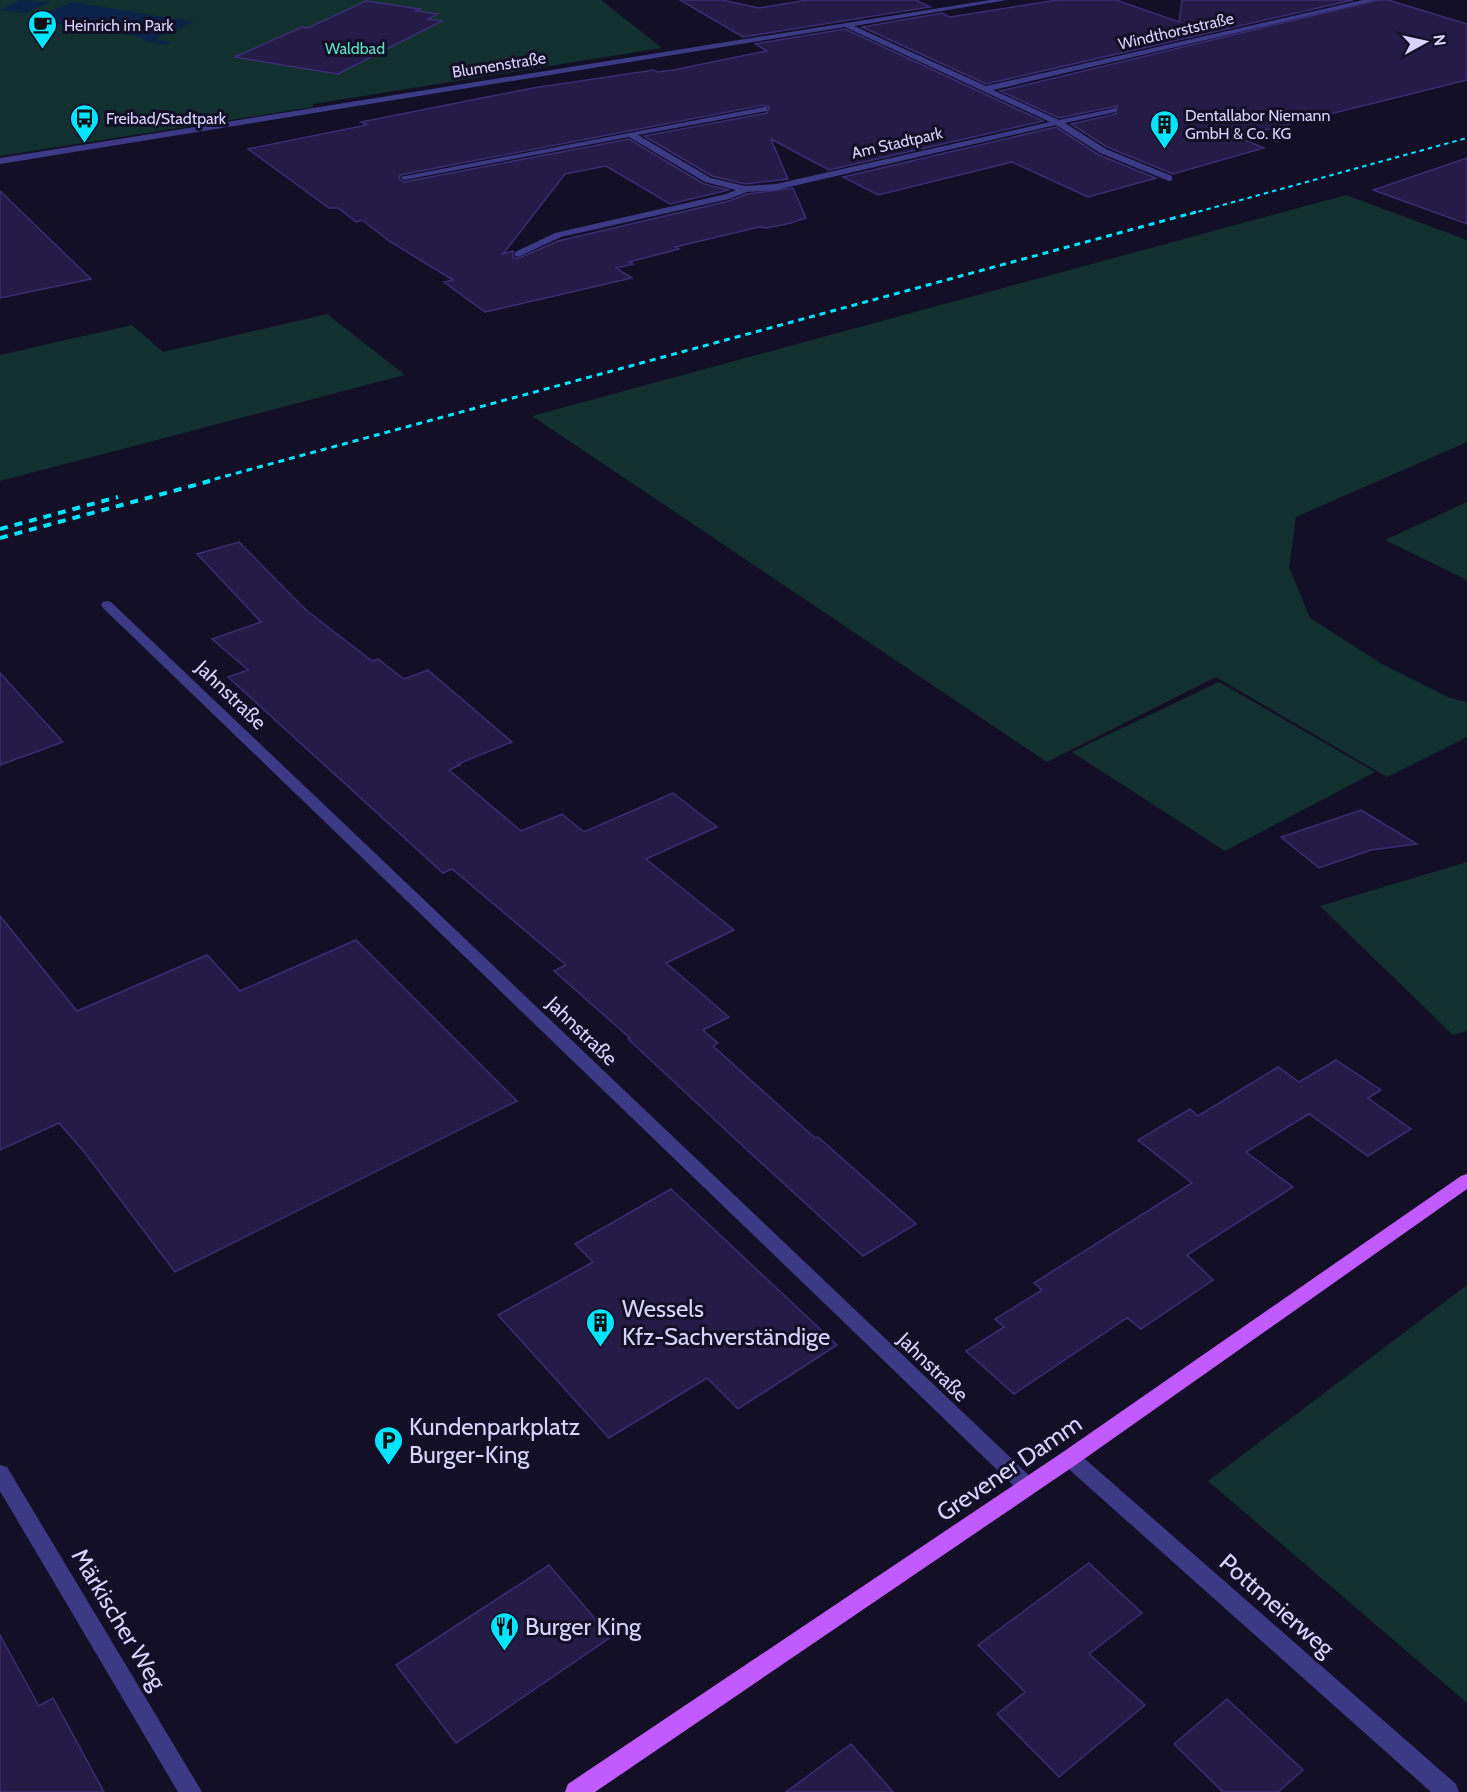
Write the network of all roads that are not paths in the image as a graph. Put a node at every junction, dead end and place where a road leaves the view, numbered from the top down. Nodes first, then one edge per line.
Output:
1 (1003, 0) edge
2 (1372, 0) edge
3 (846, 25) junction
4 (985, 88) junction
5 (764, 109) dead end
6 (1113, 110) dead end
7 (1055, 121) junction
8 (632, 135) junction
9 (0, 161) edge
10 (404, 177) dead end
11 (1169, 178) dead end
12 (745, 189) junction
13 (518, 254) dead end
14 (107, 606) dead end
15 (1467, 1180) edge
16 (1070, 1458) junction
17 (0, 1473) edge
18 (1027, 1486) junction
19 (191, 1792) edge
20 (576, 1792) edge
21 (1448, 1792) edge

1 - 3 street, Blumenstraße
2 - 4 street, Windthorststraße
3 - 4 street
3 - 9 street, Blumenstraße
4 - 7 street
5 - 8 street
6 - 7 street, Am Stadtpark
7 - 11 street
7 - 12 street, Am Stadtpark
8 - 10 street
8 - 12 street, Am Stadtpark
12 - 13 street, Am Stadtpark
14 - 18 street, Jahnstraße
15 - 16 main road, Grevener Damm
16 - 18 main road, Grevener Damm
16 - 21 street, Pottmeierweg
17 - 19 street, Märkischer Weg
18 - 20 main road, Grevener Damm

